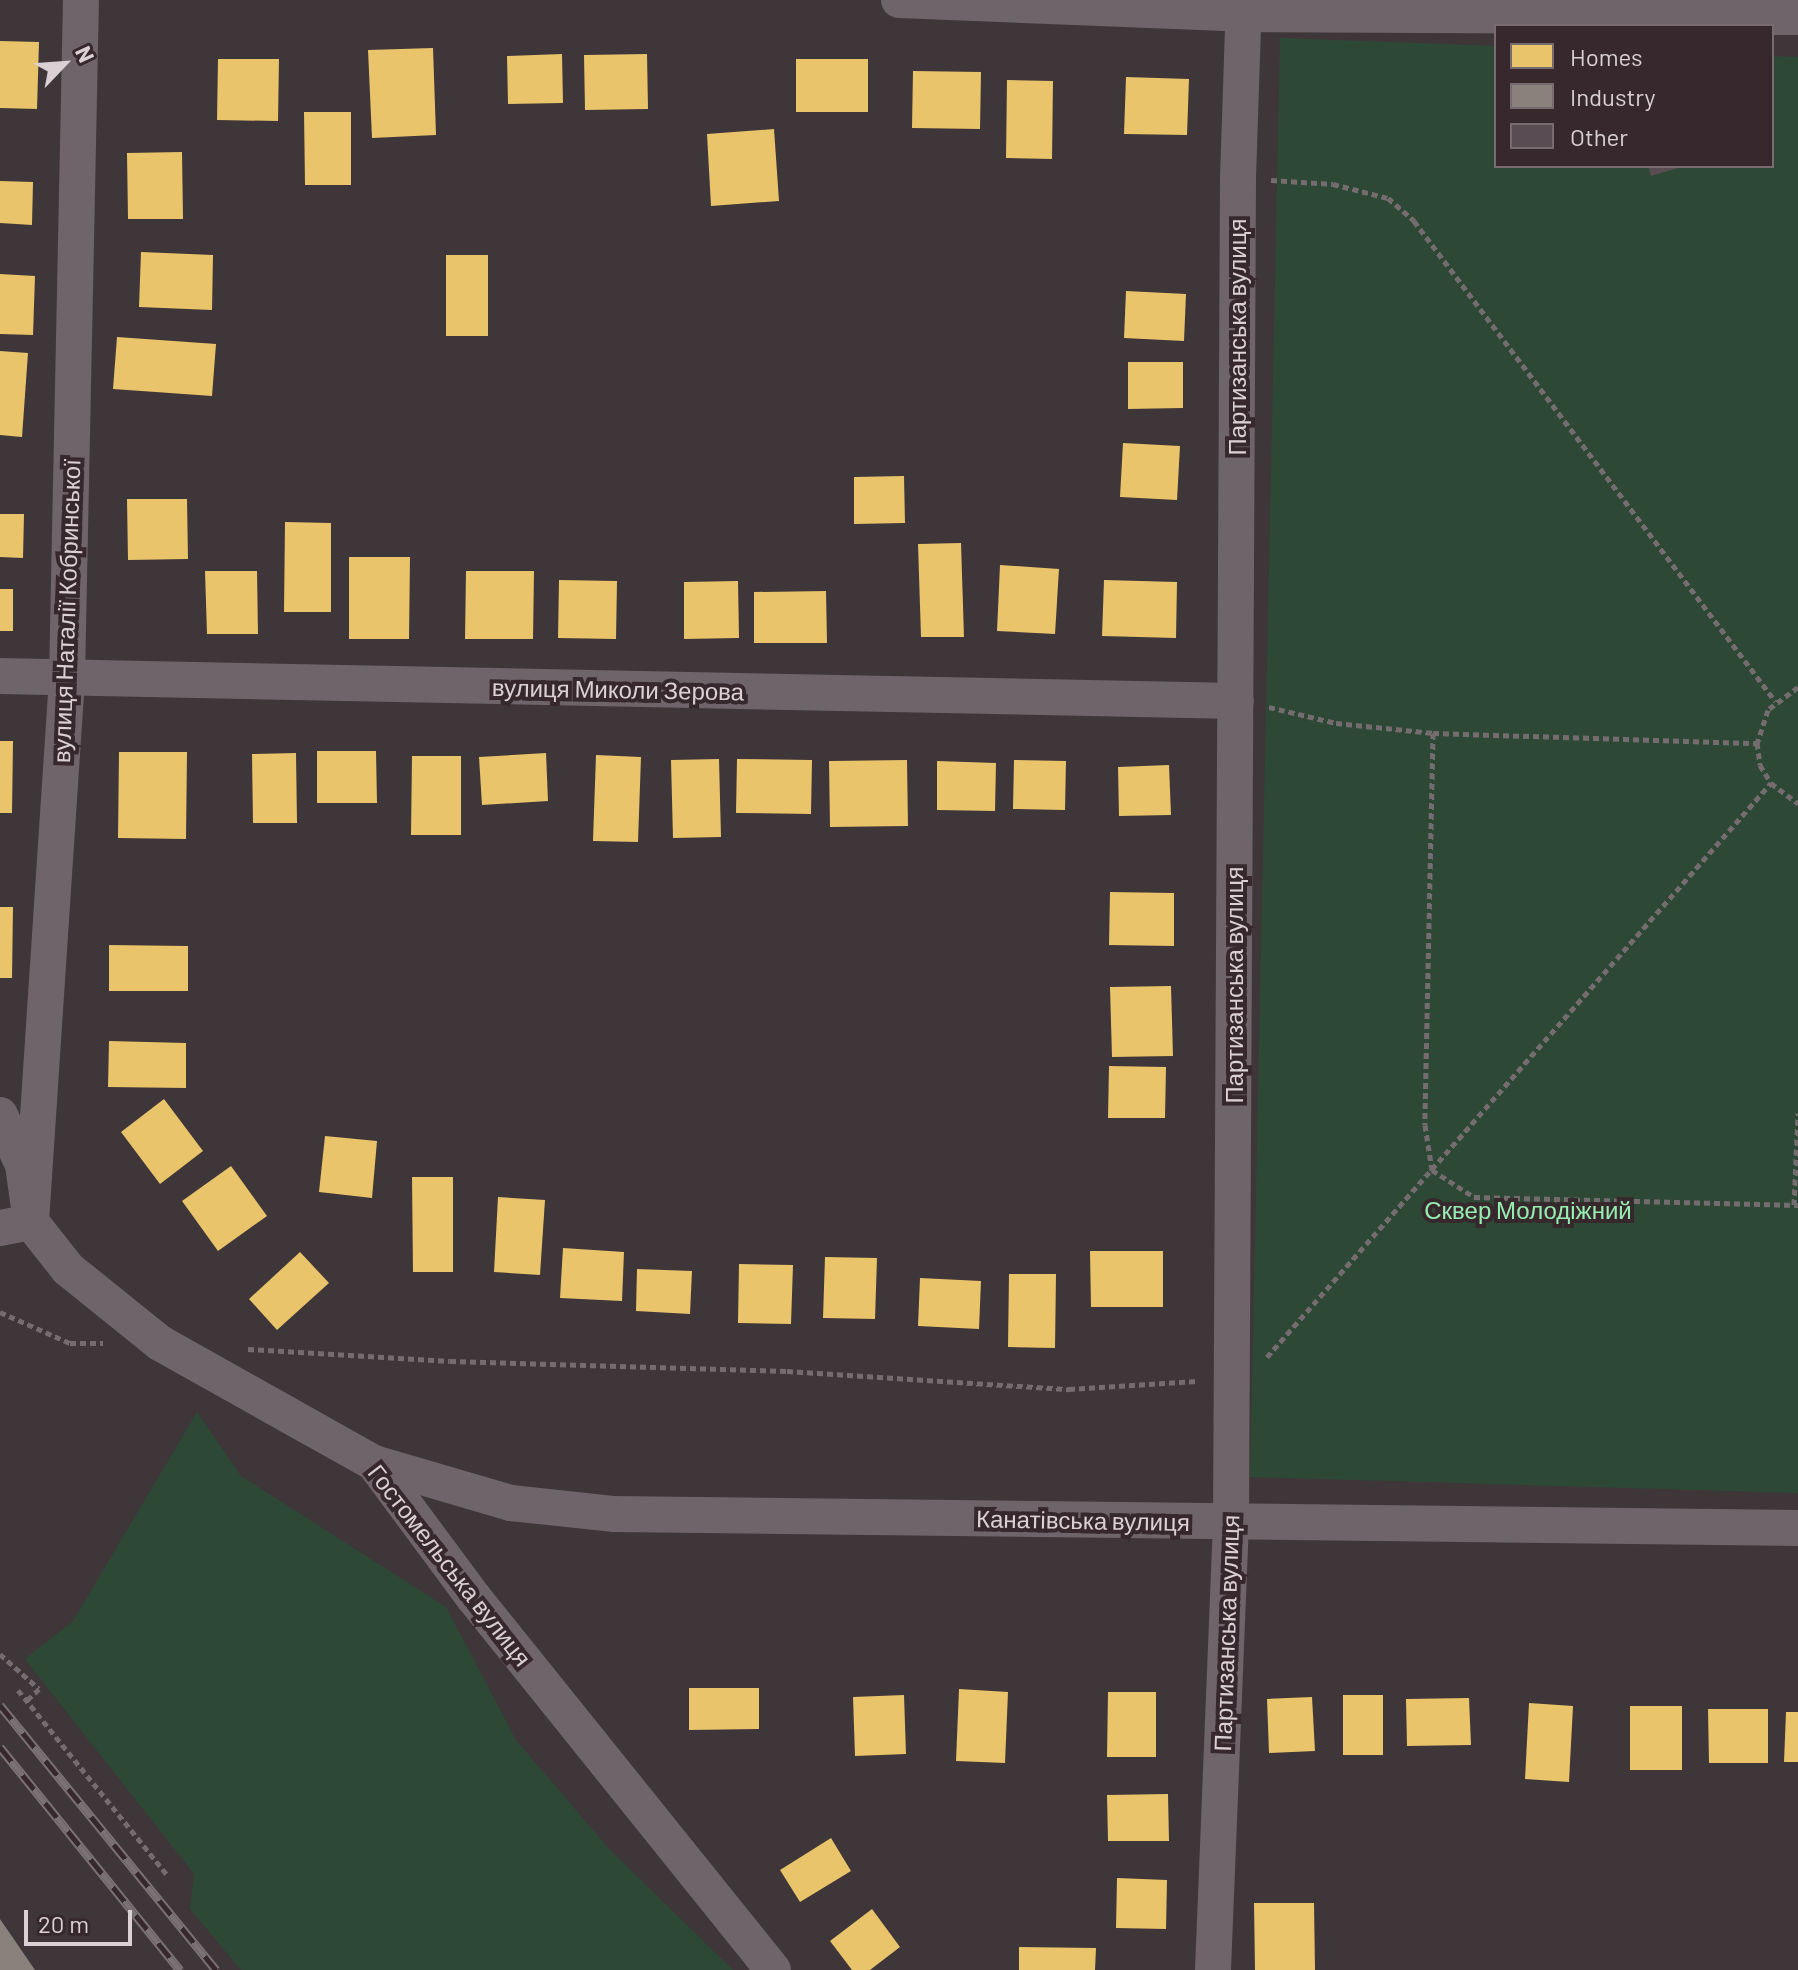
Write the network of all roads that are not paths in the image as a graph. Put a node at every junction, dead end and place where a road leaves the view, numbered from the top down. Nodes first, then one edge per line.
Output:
1 (81, 0) edge
2 (899, 0) edge
3 (1244, 7) edge
4 (1798, 17) edge
5 (0, 676) edge
6 (67, 678) junction
7 (1236, 701) junction
8 (0, 1115) edge
9 (16, 1225) edge
10 (374, 1463) junction
11 (1231, 1521) junction
12 (1798, 1528) edge
13 (773, 1970) edge
14 (1213, 1970) edge

1 - 6 street, вулиця Наталії Кобринської
2 - 3 street
3 - 4 street
3 - 7 street, Партизанська вулиця
5 - 6 street, вулиця Миколи Зерова
6 - 7 street, вулиця Миколи Зерова
6 - 9 street, вулиця Наталії Кобринської
7 - 11 street, Партизанська вулиця
8 - 9 street
9 - 10 street, Гостомельська вулиця
10 - 11 street, Канатівська вулиця
10 - 13 street, Гостомельська вулиця
11 - 12 street, Канатівська вулиця
11 - 14 street, Партизанська вулиця

